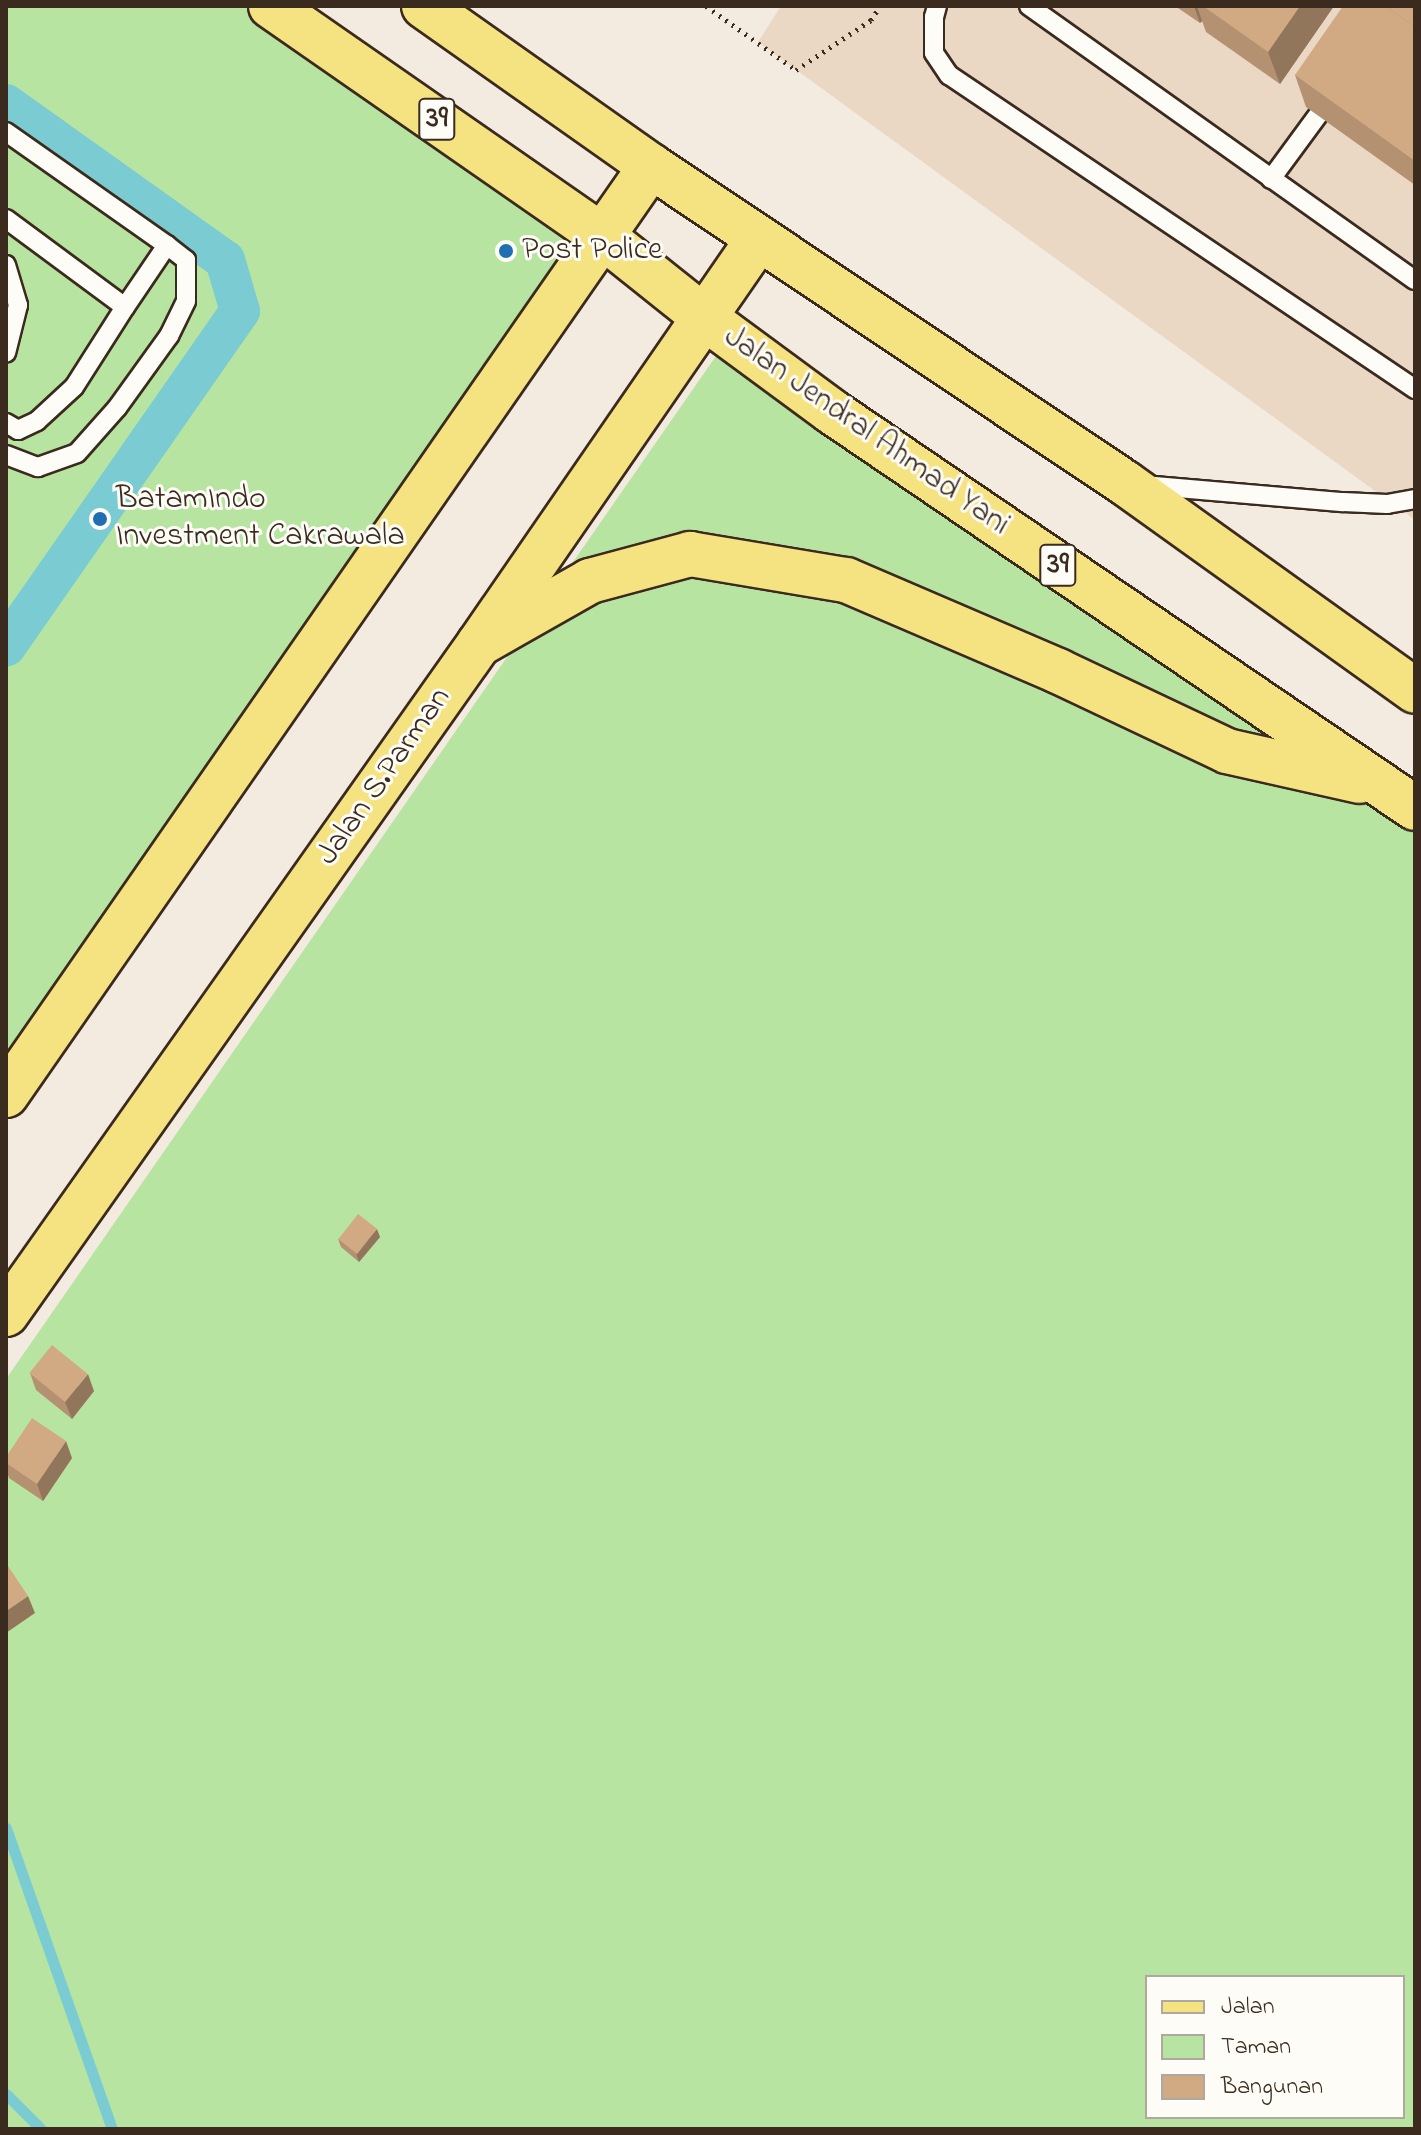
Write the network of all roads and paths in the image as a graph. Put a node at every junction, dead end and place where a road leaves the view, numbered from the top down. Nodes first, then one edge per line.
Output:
1 (271, 6) edge
2 (424, 6) edge
3 (706, 6) edge
4 (880, 6) edge
5 (937, 6) edge
6 (1029, 6) edge
7 (1054, 6) edge
8 (1062, 29) junction
9 (1318, 115) edge
10 (6, 132) edge
11 (651, 166) junction
12 (1271, 179) junction
13 (6, 219) edge
14 (601, 235) junction
15 (759, 238) junction
16 (167, 245) junction
17 (6, 265) edge
18 (1415, 280) edge
19 (125, 307) junction
20 (705, 318) junction
21 (6, 353) edge
22 (1415, 389) edge
23 (6, 423) edge
24 (6, 455) edge
25 (1125, 483) junction
26 (1415, 499) edge
27 (479, 644) junction
28 (1415, 691) edge
29 (1398, 797) edge
30 (6, 1095) edge
31 (6, 1314) edge

1 - 14 main road, 39
2 - 11 main road
3 - 4 path
5 - 22 lane
6 - 8 lane
7 - 8 lane
8 - 12 lane
9 - 12 lane
10 - 16 lane
11 - 14 main road
11 - 15 main road
12 - 18 lane
13 - 19 lane
14 - 20 main road, Jalan Jendral Ahmad Yani / 39
14 - 30 main road
15 - 20 main road, Jalan S.Parman
15 - 25 main road
16 - 19 lane
16 - 24 lane
17 - 21 lane
19 - 23 lane
20 - 27 main road, Jalan S.Parman
20 - 29 main road, Jalan Jendral Ahmad Yani / 39
25 - 26 lane
25 - 28 main road
27 - 29 main road
27 - 31 main road, Jalan S.Parman

